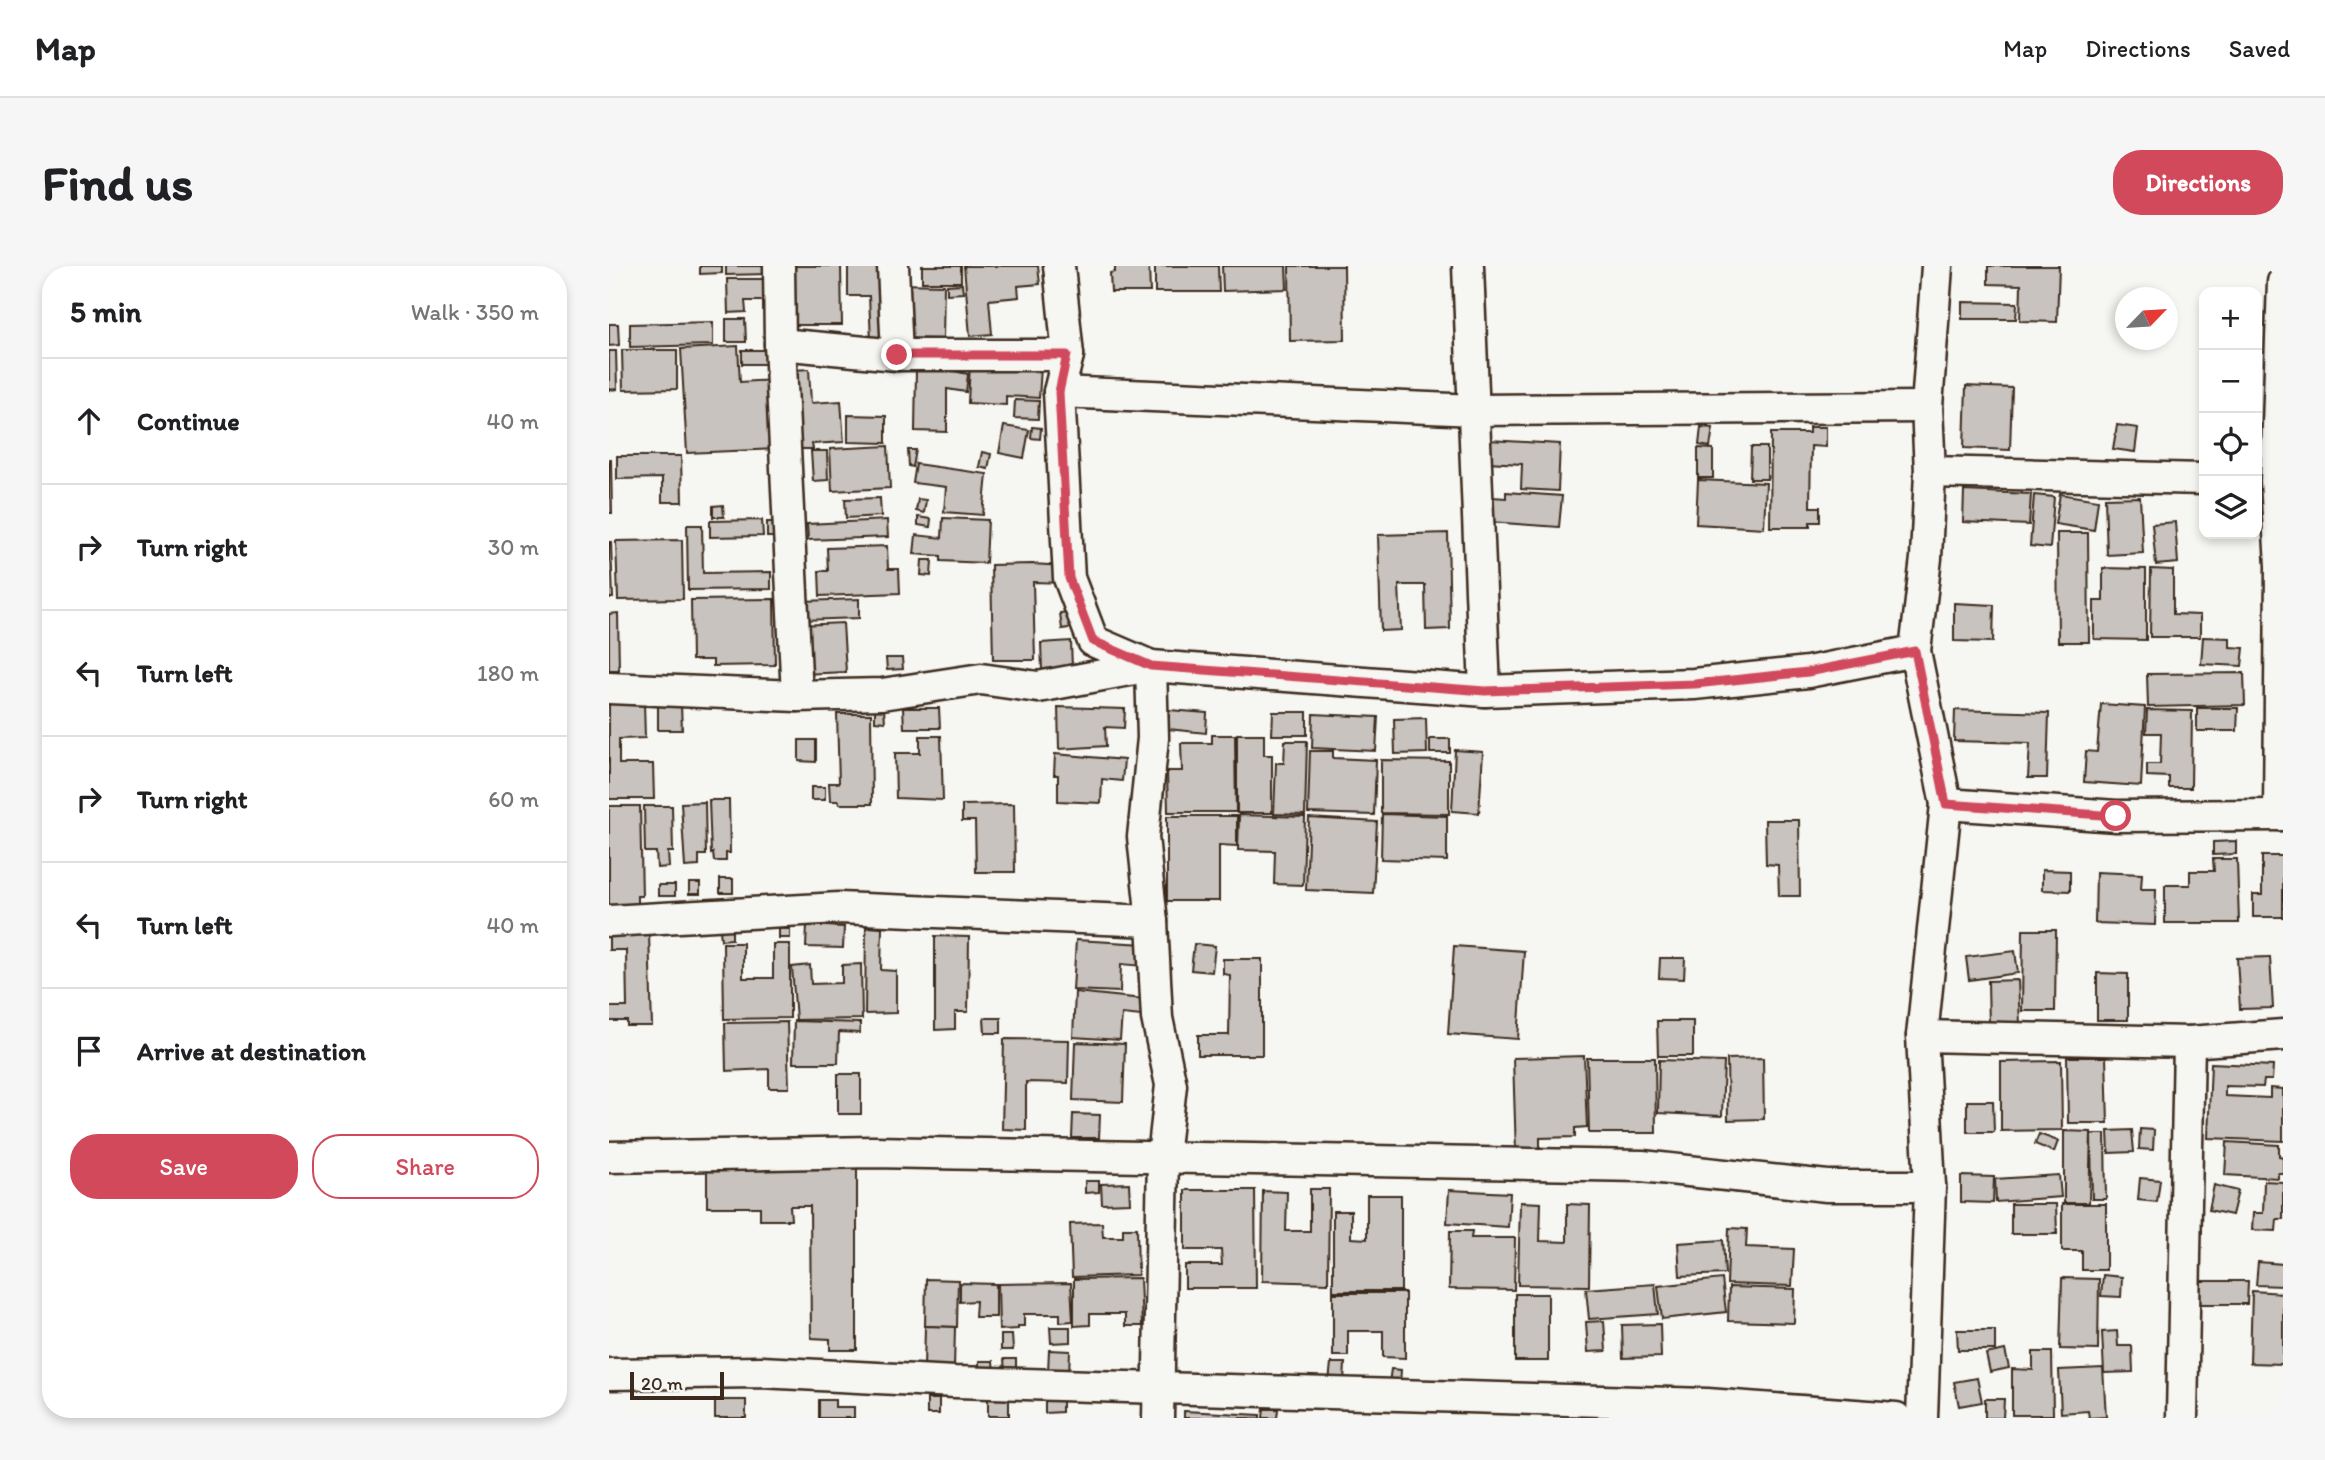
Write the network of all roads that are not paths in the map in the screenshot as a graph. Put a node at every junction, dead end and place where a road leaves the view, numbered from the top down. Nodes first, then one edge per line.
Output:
1 (779, 266) edge
2 (893, 266) edge
3 (1059, 266) edge
4 (1468, 266) edge
5 (1937, 266) edge
6 (2283, 282) edge
7 (780, 344) junction
8 (897, 355) junction
9 (1067, 355) junction
10 (1059, 392) junction
11 (1927, 407) junction
12 (1475, 410) junction
13 (1930, 472) junction
14 (2199, 479) edge
15 (2272, 481) edge
16 (1915, 651) junction
17 (1151, 666) junction
18 (609, 688) edge
19 (1485, 691) junction
20 (797, 696) junction
21 (1946, 804) junction
22 (2281, 815) edge
23 (609, 921) edge
24 (1152, 921) junction
25 (1922, 1035) junction
26 (2283, 1035) edge
27 (2189, 1042) junction
28 (609, 1157) edge
29 (1163, 1157) junction
30 (1930, 1186) junction
31 (609, 1374) edge
32 (1158, 1388) junction
33 (1158, 1418) edge
34 (1896, 1418) edge
35 (1922, 1418) edge
36 (2182, 1418) edge

1 - 7 street
2 - 8 street
3 - 9 street
4 - 12 street
5 - 11 street
6 - 15 street
7 - 8 street
7 - 20 street
8 - 9 street
9 - 10 street
10 - 12 street
10 - 17 street
11 - 12 street
11 - 13 street
12 - 19 street
13 - 14 street
13 - 16 street
15 - 22 street
16 - 19 street
16 - 21 street
17 - 19 street
17 - 20 street
17 - 24 street
18 - 20 street
21 - 22 street
21 - 25 street
23 - 24 street
24 - 29 street
25 - 27 street
25 - 30 street
26 - 27 street
27 - 36 street
28 - 29 street
29 - 30 street
29 - 32 street
30 - 35 street
31 - 32 street
32 - 33 street
32 - 34 street

